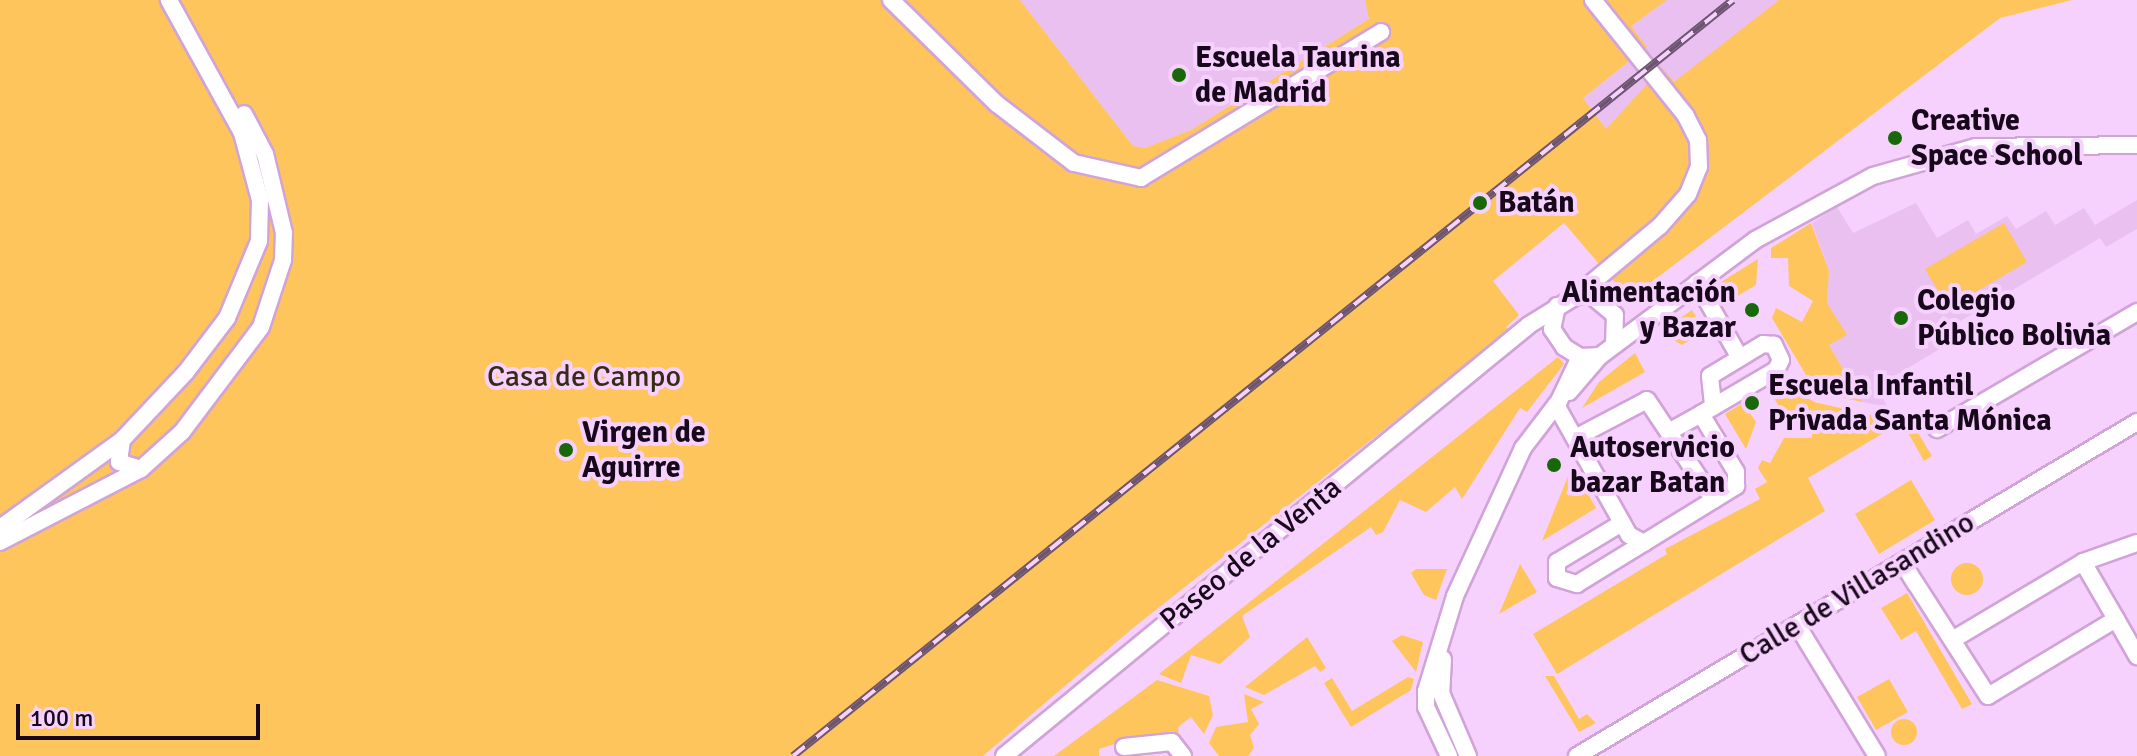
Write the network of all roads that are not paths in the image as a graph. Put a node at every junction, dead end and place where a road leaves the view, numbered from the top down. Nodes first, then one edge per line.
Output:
1 (169, 0) edge
2 (891, 0) edge
3 (1593, 0) edge
4 (1381, 32) dead end
5 (197, 47) junction
6 (2137, 145) edge
7 (1697, 283) junction
8 (240, 293) junction
9 (1576, 296) junction
10 (1557, 306) junction
11 (271, 308) junction
12 (2137, 312) edge
13 (1552, 329) junction
14 (1614, 345) junction
15 (1499, 352) junction
16 (1600, 356) junction
17 (1580, 357) junction
18 (1740, 358) junction
19 (1557, 403) junction
20 (1707, 410) junction
21 (2137, 422) edge
22 (1937, 429) dead end
23 (1672, 430) junction
24 (1575, 438) junction
25 (122, 440) junction
26 (141, 469) junction
27 (1714, 500) junction
28 (1622, 523) junction
29 (0, 528) edge
30 (0, 542) edge
31 (1644, 543) junction
32 (2137, 543) edge
33 (1902, 562) junction
34 (2083, 562) junction
35 (2116, 619) junction
36 (1797, 625) junction
37 (1443, 634) junction
38 (1952, 640) junction
39 (2137, 656) edge
40 (1124, 747) dead end
41 (1460, 754) edge
42 (1004, 756) edge
43 (1183, 756) edge
44 (1577, 756) edge
45 (1877, 756) edge

1 - 5 street
2 - 4 street
3 - 9 street
5 - 8 street
5 - 11 street
6 - 7 street
7 - 14 street
7 - 18 street
8 - 11 street
8 - 25 street
9 - 10 street
9 - 14 street
10 - 13 street
10 - 15 street, Paseo de la Venta
11 - 26 street
12 - 22 street
13 - 15 street, Paseo de la Venta
13 - 17 street
14 - 16 street
15 - 42 street, Paseo de la Venta
16 - 17 street
16 - 19 street
17 - 19 street
18 - 20 street
18 - 20 street
19 - 24 street
19 - 37 street
20 - 23 street
20 - 27 street
21 - 33 street, Calle de Villasandino
23 - 24 street
23 - 27 street
24 - 28 street
25 - 26 street
25 - 29 street
26 - 30 street
27 - 31 street
28 - 31 street
28 - 31 street
32 - 34 street
33 - 36 street, Calle de Villasandino
33 - 38 street
34 - 35 street
34 - 38 street
35 - 38 street
35 - 39 street
36 - 44 street, Calle de Villasandino
36 - 45 street
37 - 41 street
37 - 41 street
40 - 43 street

